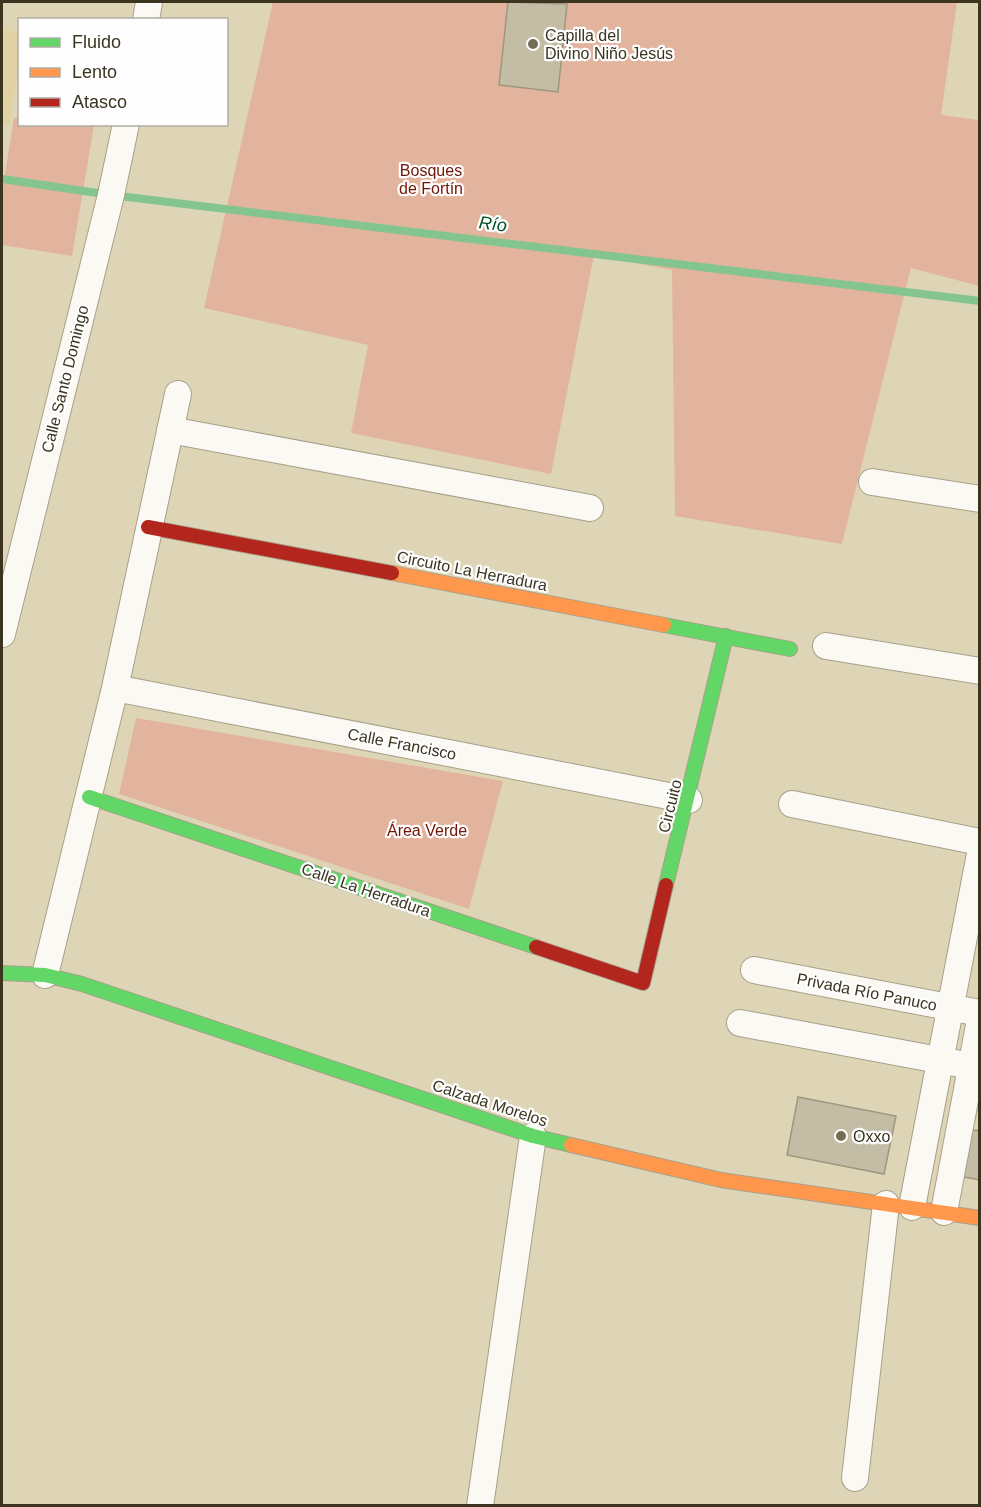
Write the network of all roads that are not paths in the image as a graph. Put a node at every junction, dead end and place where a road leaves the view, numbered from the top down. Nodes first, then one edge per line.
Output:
1 (149, 2) edge
2 (146, 18) edge
3 (126, 126) edge
4 (178, 393) dead end
5 (170, 430) junction
6 (872, 482) dead end
7 (980, 500) edge
8 (590, 508) dead end
9 (148, 527) junction
10 (2, 634) edge
11 (726, 636) junction
12 (826, 646) dead end
13 (790, 649) dead end
14 (980, 671) edge
15 (115, 688) junction
16 (89, 797) junction
17 (689, 800) junction
18 (792, 804) dead end
19 (980, 842) edge
20 (980, 854) edge
21 (754, 970) dead end
22 (2, 973) edge
23 (45, 975) junction
24 (643, 983) joint
25 (950, 1007) junction
26 (980, 1013) edge
27 (980, 1020) edge
28 (740, 1023) dead end
29 (939, 1060) junction
30 (971, 1066) junction
31 (533, 1136) junction
32 (886, 1204) junction
33 (912, 1207) junction
34 (944, 1212) junction
35 (980, 1218) edge
36 (855, 1478) dead end
37 (480, 1506) edge

1 - 2 street
3 - 10 street, Calle Santo Domingo
4 - 5 street
5 - 8 street
5 - 9 street
6 - 7 street
9 - 11 street, Circuito La Herradura
9 - 15 street
11 - 13 street, Circuito La Herradura
11 - 17 street, Circuito
12 - 14 street
15 - 16 street
15 - 17 street, Calle Francisco
16 - 23 street
16 - 24 street, Calle La Herradura
17 - 24 street, Circuito
18 - 19 street
20 - 25 street
21 - 25 street, Privada Río Panuco
22 - 23 street, Calzada Morelos
23 - 31 street, Calzada Morelos
25 - 26 street, Privada Río Panuco
25 - 29 street
27 - 30 street
28 - 29 street
29 - 30 street
29 - 33 street
30 - 34 street
31 - 32 street, Calzada Morelos
31 - 37 street
32 - 33 street, Calzada Morelos
32 - 36 street
33 - 34 street, Calzada Morelos
34 - 35 street, Calzada Morelos

